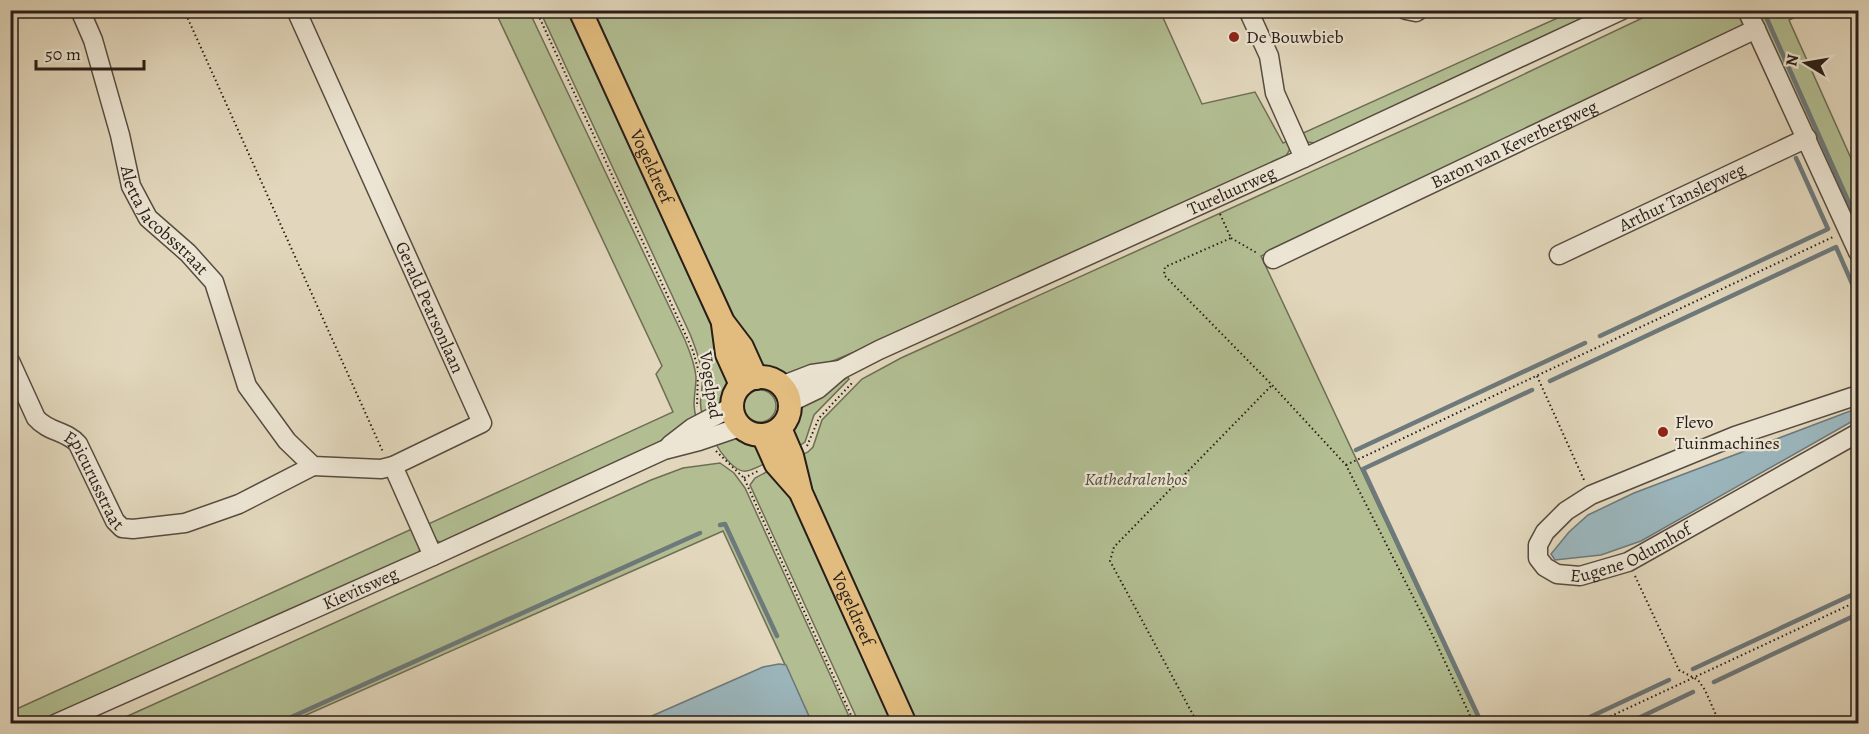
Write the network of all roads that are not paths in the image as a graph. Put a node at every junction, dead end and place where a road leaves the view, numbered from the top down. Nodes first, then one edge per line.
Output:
1 (80, 10) edge
2 (296, 10) edge
3 (580, 10) edge
4 (1248, 10) edge
5 (1406, 10) edge
6 (1419, 10) edge
7 (1622, 10) edge
8 (1747, 10) edge
9 (1756, 29) junction
10 (1807, 138) junction
11 (1304, 158) junction
12 (1858, 252) edge
13 (1559, 255) dead end
14 (1273, 259) road end
15 (10, 361) edge
16 (749, 382) junction
17 (785, 395) junction
18 (1858, 395) edge
19 (736, 417) junction
20 (771, 431) junction
21 (1858, 433) edge
22 (314, 466) junction
23 (393, 466) junction
24 (433, 556) junction
25 (55, 723) edge
26 (905, 723) edge

1 - 22 street, Aletta Jacobsstraat
2 - 23 street, Gerald Pearsonlaan
3 - 16 main road, Vogeldreef
4 - 11 street
5 - 6 street
7 - 11 street, Tureluurweg
8 - 9 street
9 - 10 street
9 - 14 street, Baron van Keverbergweg
10 - 12 street
10 - 13 street, Arthur Tansleyweg
11 - 17 street, Tureluurweg
15 - 22 street, Epicurusstraat
16 - 17 main road
16 - 19 main road
17 - 20 main road
18 - 21 street, Eugene Odumhof
19 - 20 main road
19 - 24 street, Kievitsweg
20 - 26 main road, Vogeldreef
22 - 23 street
23 - 24 street
24 - 25 street, Kievitsweg

